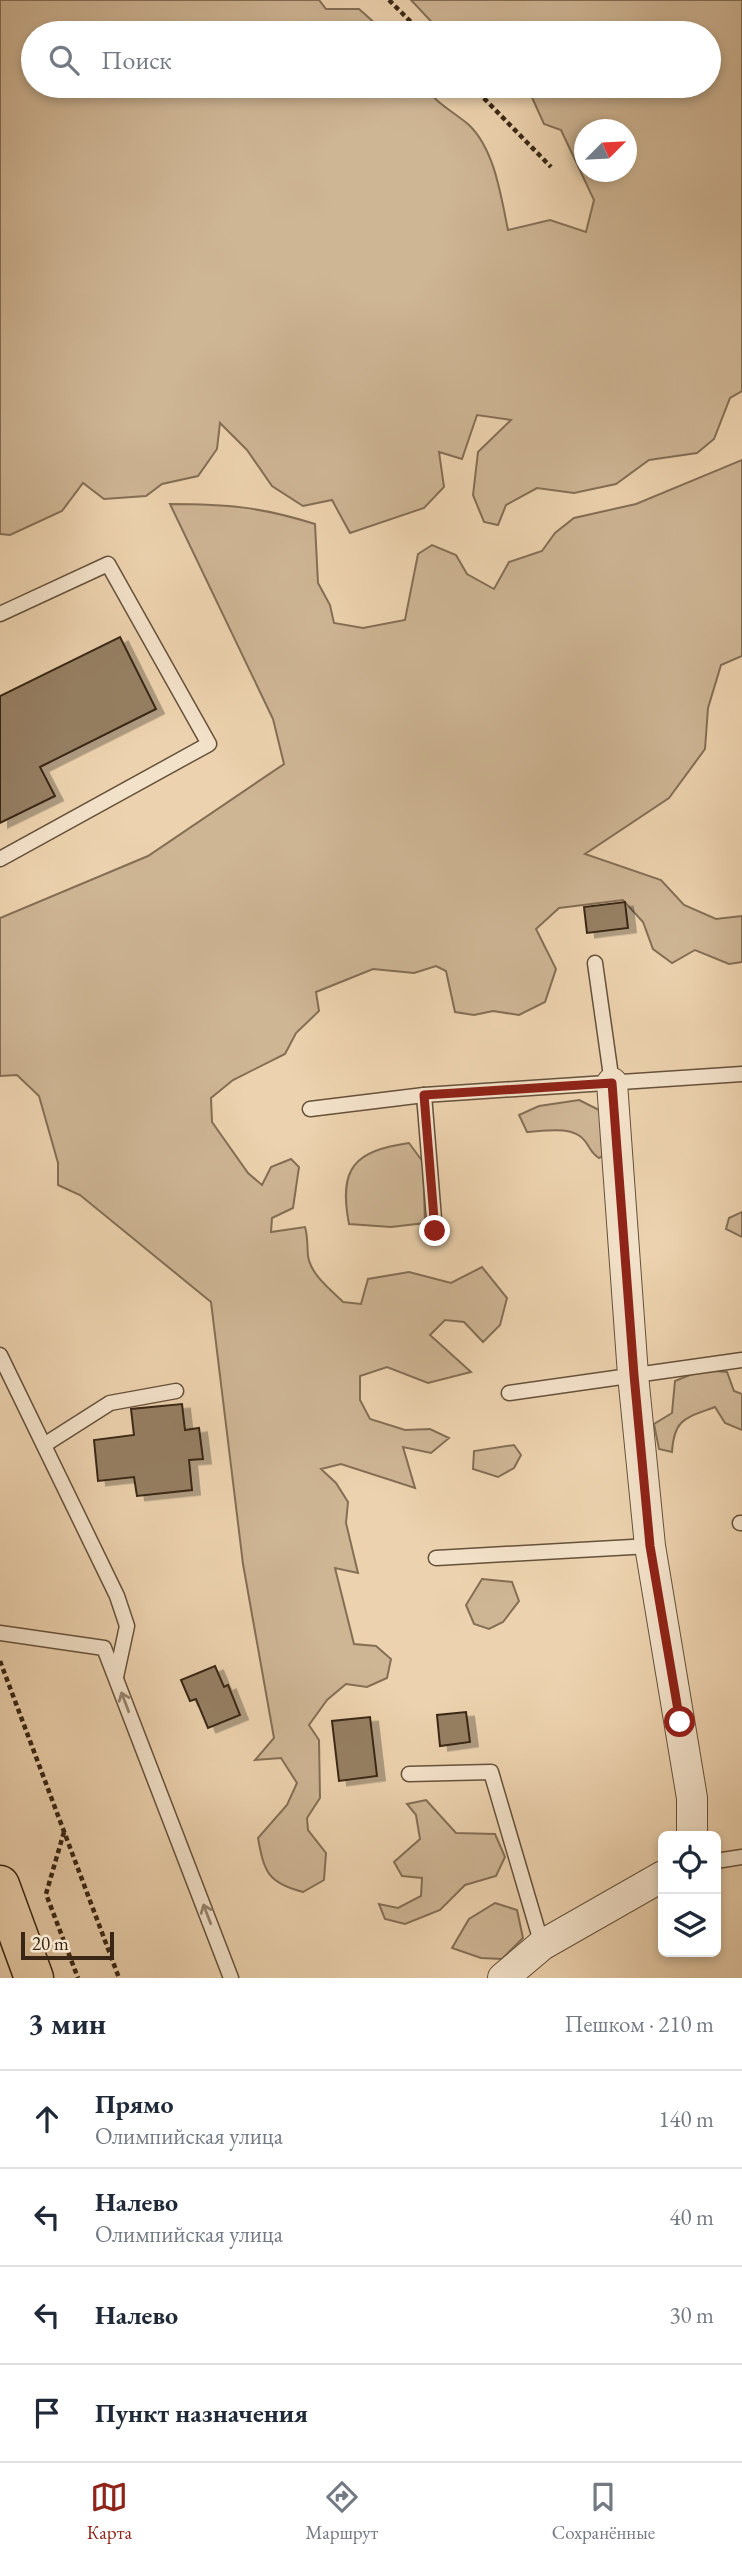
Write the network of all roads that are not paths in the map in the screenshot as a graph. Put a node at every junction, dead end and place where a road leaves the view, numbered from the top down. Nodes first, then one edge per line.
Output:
1 (0, 614) edge
2 (0, 859) edge
3 (595, 963) dead end
4 (742, 1074) edge
5 (612, 1083) junction
6 (424, 1095) junction
7 (310, 1109) dead end
8 (435, 1231) dead end
9 (0, 1355) edge
10 (742, 1360) edge
11 (634, 1375) junction
12 (176, 1391) dead end
13 (509, 1393) dead end
14 (44, 1445) junction
15 (650, 1546) junction
16 (436, 1558) dead end
17 (0, 1633) edge
18 (116, 1678) junction
19 (409, 1774) dead end
20 (692, 1831) edge
21 (742, 1857) edge
22 (721, 1860) edge
23 (658, 1878) edge
24 (0, 1885) edge
25 (542, 1945) junction
26 (34, 1978) edge
27 (231, 1978) edge
28 (503, 1978) edge

1 - 2 lane
3 - 5 lane
4 - 5 lane
5 - 6 lane
5 - 11 street
6 - 7 lane
6 - 8 lane
9 - 14 lane
10 - 11 lane
11 - 13 lane
11 - 15 street
12 - 14 lane
14 - 18 lane
15 - 16 lane
15 - 20 street
17 - 18 lane
27 -> 18 lane
19 - 25 lane
21 - 22 lane
23 - 25 street
24 - 26 main road
25 - 28 street

